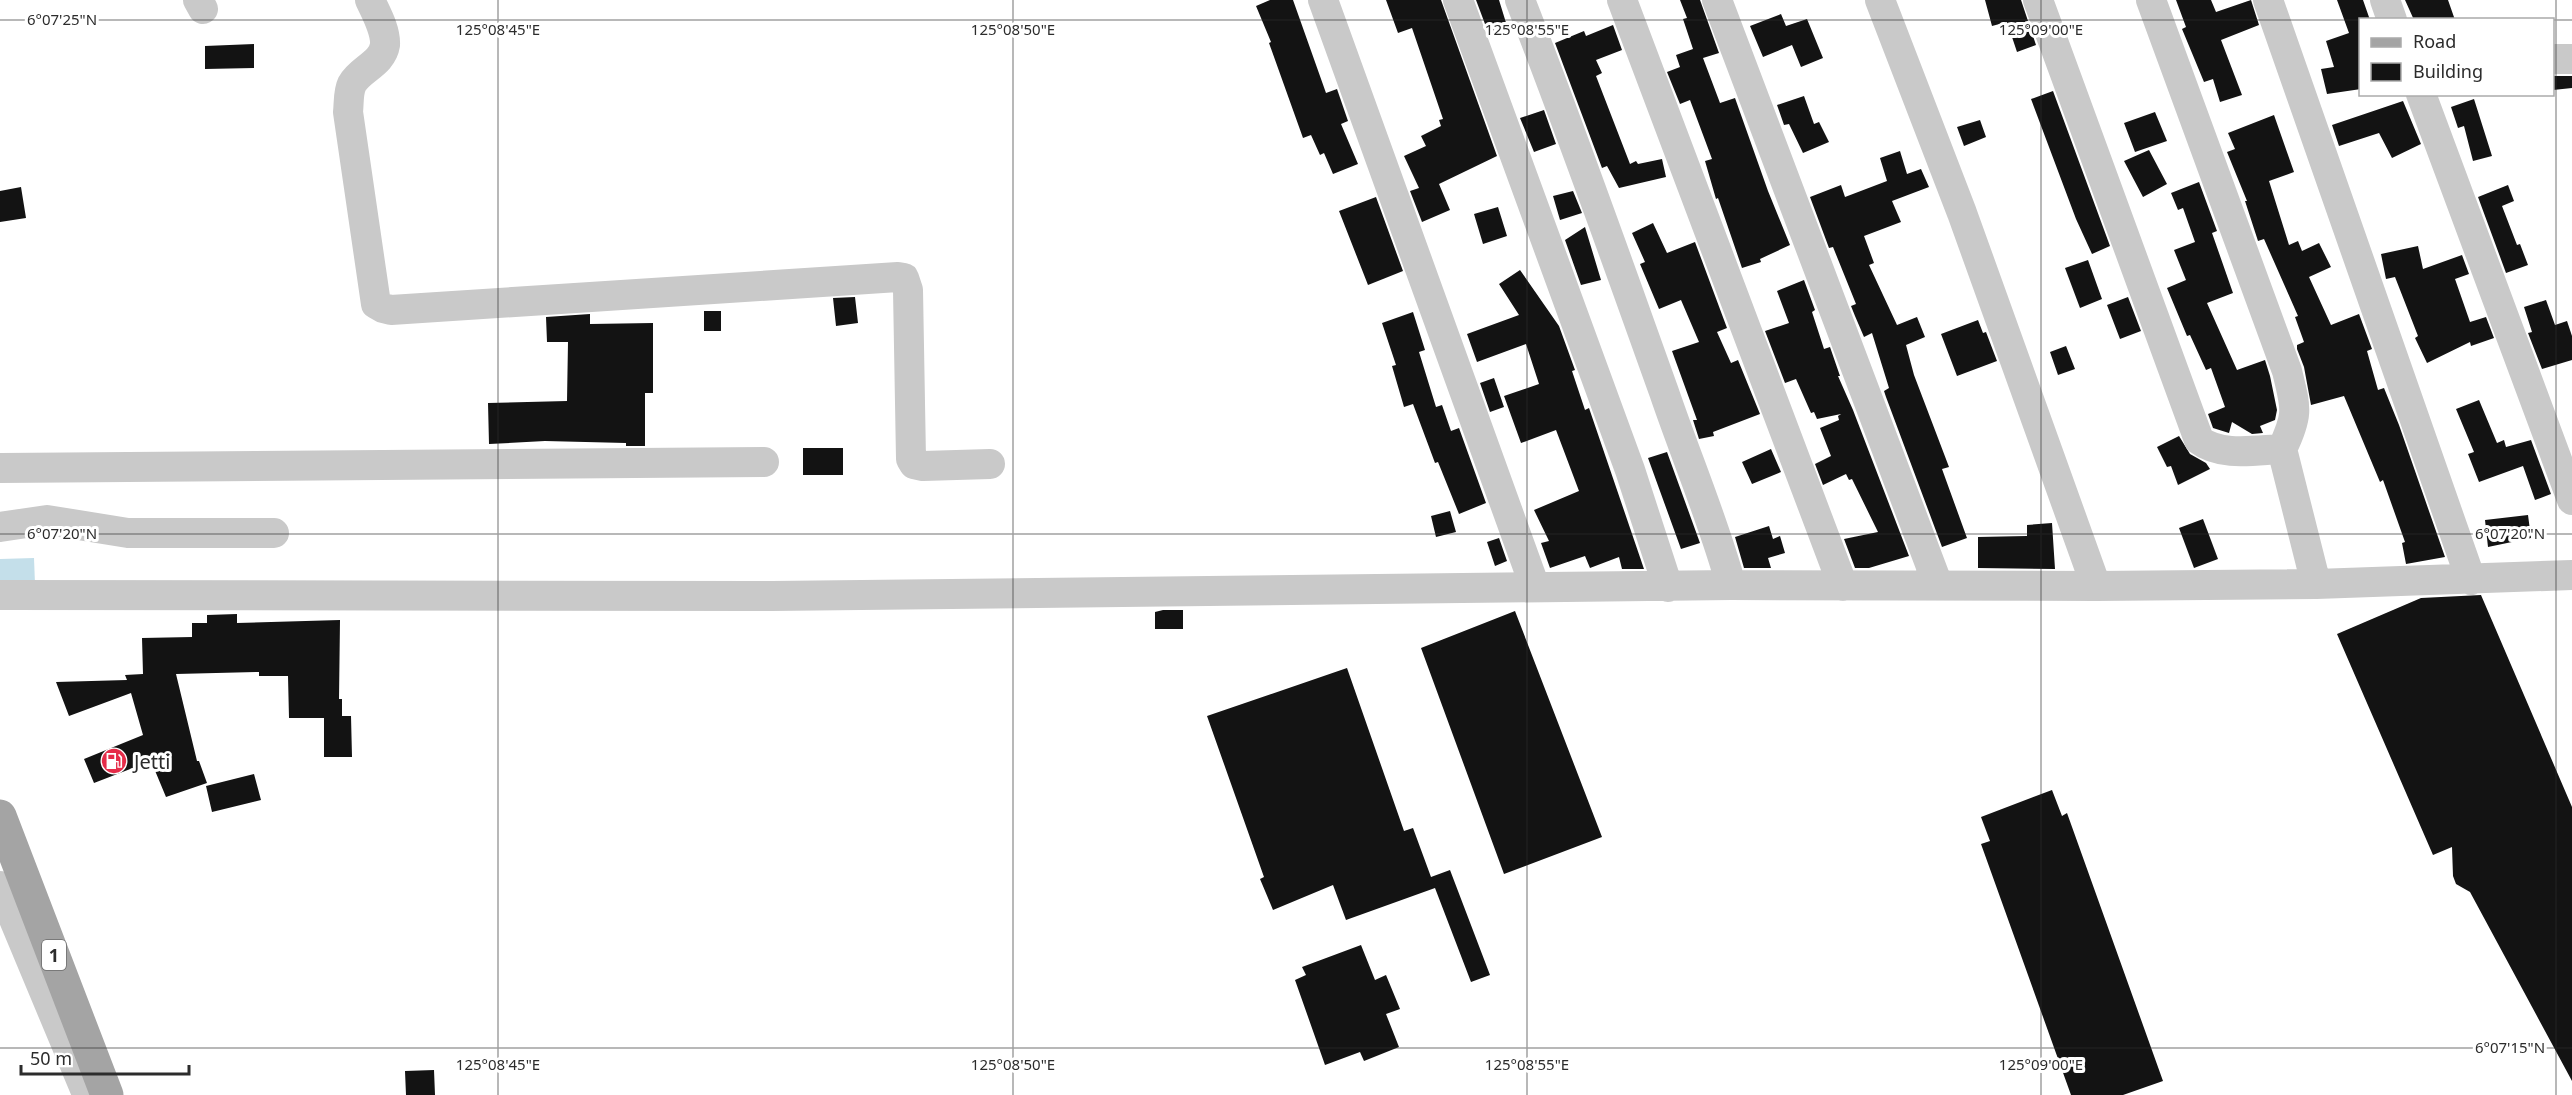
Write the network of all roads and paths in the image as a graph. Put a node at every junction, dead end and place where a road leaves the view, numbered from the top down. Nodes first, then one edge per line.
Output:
1 (370, 0) edge
2 (1323, 0) edge
3 (1458, 0) edge
4 (1520, 0) edge
5 (1622, 0) edge
6 (1717, 0) edge
7 (1880, 0) edge
8 (2038, 0) edge
9 (2151, 0) edge
10 (2268, 0) edge
11 (2385, 0) edge
12 (2391, 18) edge
13 (2554, 59) edge
14 (2572, 59) edge
15 (2422, 96) edge
16 (2282, 449) junction
17 (764, 462) dead end
18 (990, 464) dead end
19 (0, 468) edge
20 (2572, 500) edge
21 (0, 527) edge
22 (274, 533) dead end
23 (2572, 575) edge
24 (2471, 580) junction
25 (2316, 584) junction
26 (1731, 585) junction
27 (1938, 585) junction
28 (1843, 586) junction
29 (2096, 586) junction
30 (1535, 587) junction
31 (1668, 587) junction
32 (0, 595) edge
33 (0, 816) edge
34 (0, 886) edge
35 (96, 1093) edge

1 - 18 street
2 - 30 street
3 - 31 street
4 - 26 street
5 - 28 street
6 - 27 street
7 - 29 street
8 - 16 street
9 - 16 street
10 - 24 street
11 - 12 street
13 - 14 street
15 - 20 street
16 - 25 street
17 - 19 street
21 - 22 street
23 - 24 street
24 - 25 street
25 - 29 street
26 - 28 street
26 - 31 street
27 - 28 street
27 - 29 street
30 - 31 street
30 - 32 street
33 - 35 main road, 1
34 - 35 street

